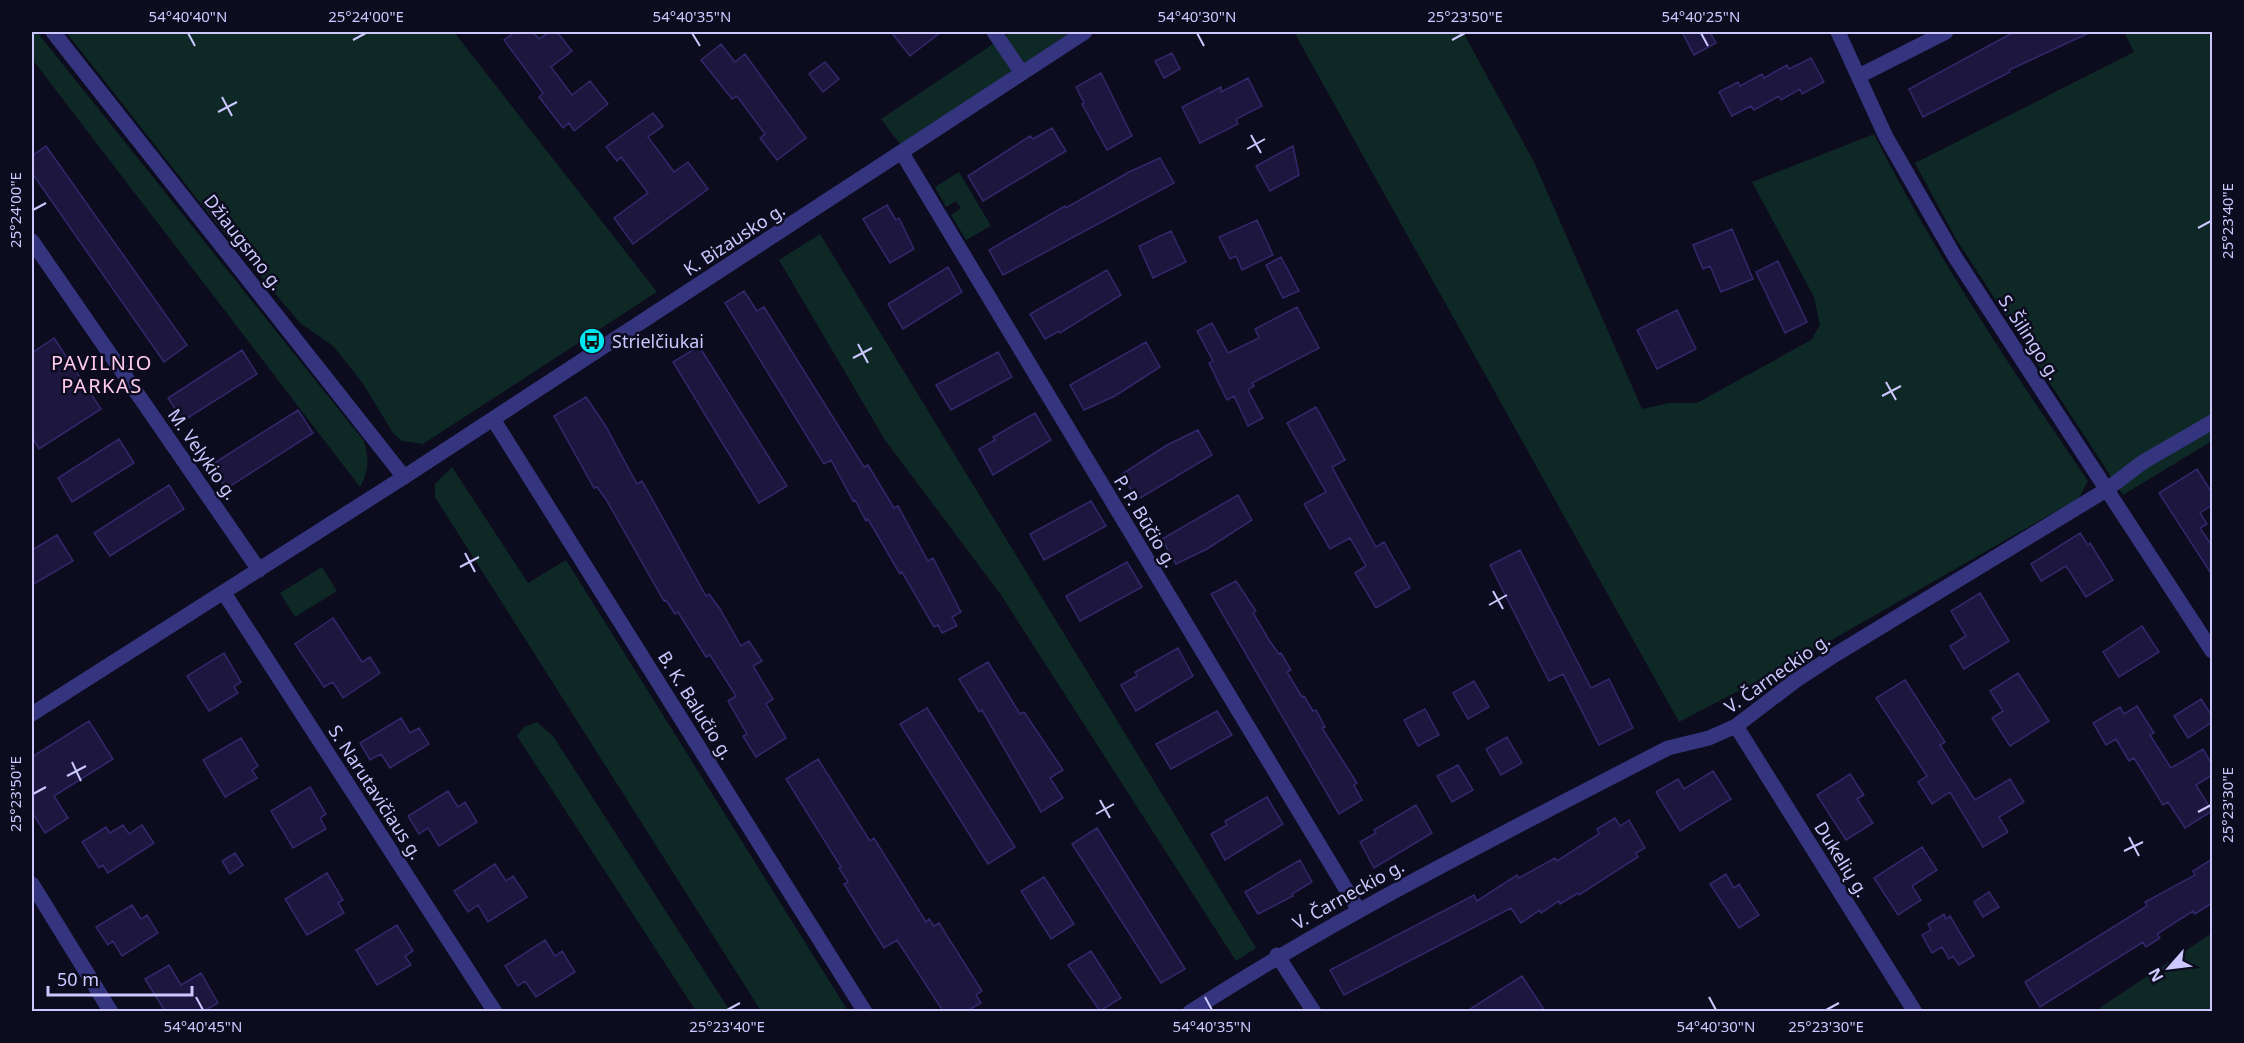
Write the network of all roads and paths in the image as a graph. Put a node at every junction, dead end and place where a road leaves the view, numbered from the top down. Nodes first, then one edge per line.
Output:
1 (52, 32) edge
2 (994, 32) edge
3 (1085, 32) edge
4 (1838, 32) edge
5 (1946, 32) edge
6 (1022, 73) junction
7 (1858, 76) junction
8 (902, 153) junction
9 (32, 241) edge
10 (493, 419) junction
11 (2212, 422) edge
12 (404, 477) junction
13 (2106, 490) junction
14 (260, 570) junction
15 (224, 593) junction
16 (2212, 651) edge
17 (32, 714) edge
18 (1736, 726) junction
19 (32, 884) edge
20 (1358, 909) junction
21 (1278, 955) junction
22 (111, 1011) edge
23 (495, 1011) edge
24 (865, 1011) edge
25 (1190, 1011) edge
26 (1314, 1011) edge
27 (1915, 1011) edge

1 - 12 street, Džiaugsmo g.
2 - 6 street
3 - 6 street, K. Bizausko g.
4 - 7 street, S. Šilingo g.
5 - 7 street
6 - 8 street, K. Bizausko g.
7 - 13 street, S. Šilingo g.
8 - 10 street, K. Bizausko g.
8 - 20 street, P. P. Būčio g.
9 - 14 street, M. Velykio g.
10 - 12 street, K. Bizausko g.
10 - 24 street, B. K. Balučio g.
11 - 13 street, V. Čarneckio g.
12 - 14 street
13 - 16 street, S. Šilingo g.
13 - 18 street, V. Čarneckio g.
14 - 15 street
15 - 17 street
15 - 23 street, S. Narutavičiaus g.
18 - 20 street, V. Čarneckio g.
18 - 27 street, Dukelių g.
19 - 22 street
20 - 21 street, V. Čarneckio g.
21 - 25 street, V. Čarneckio g.
21 - 26 street

